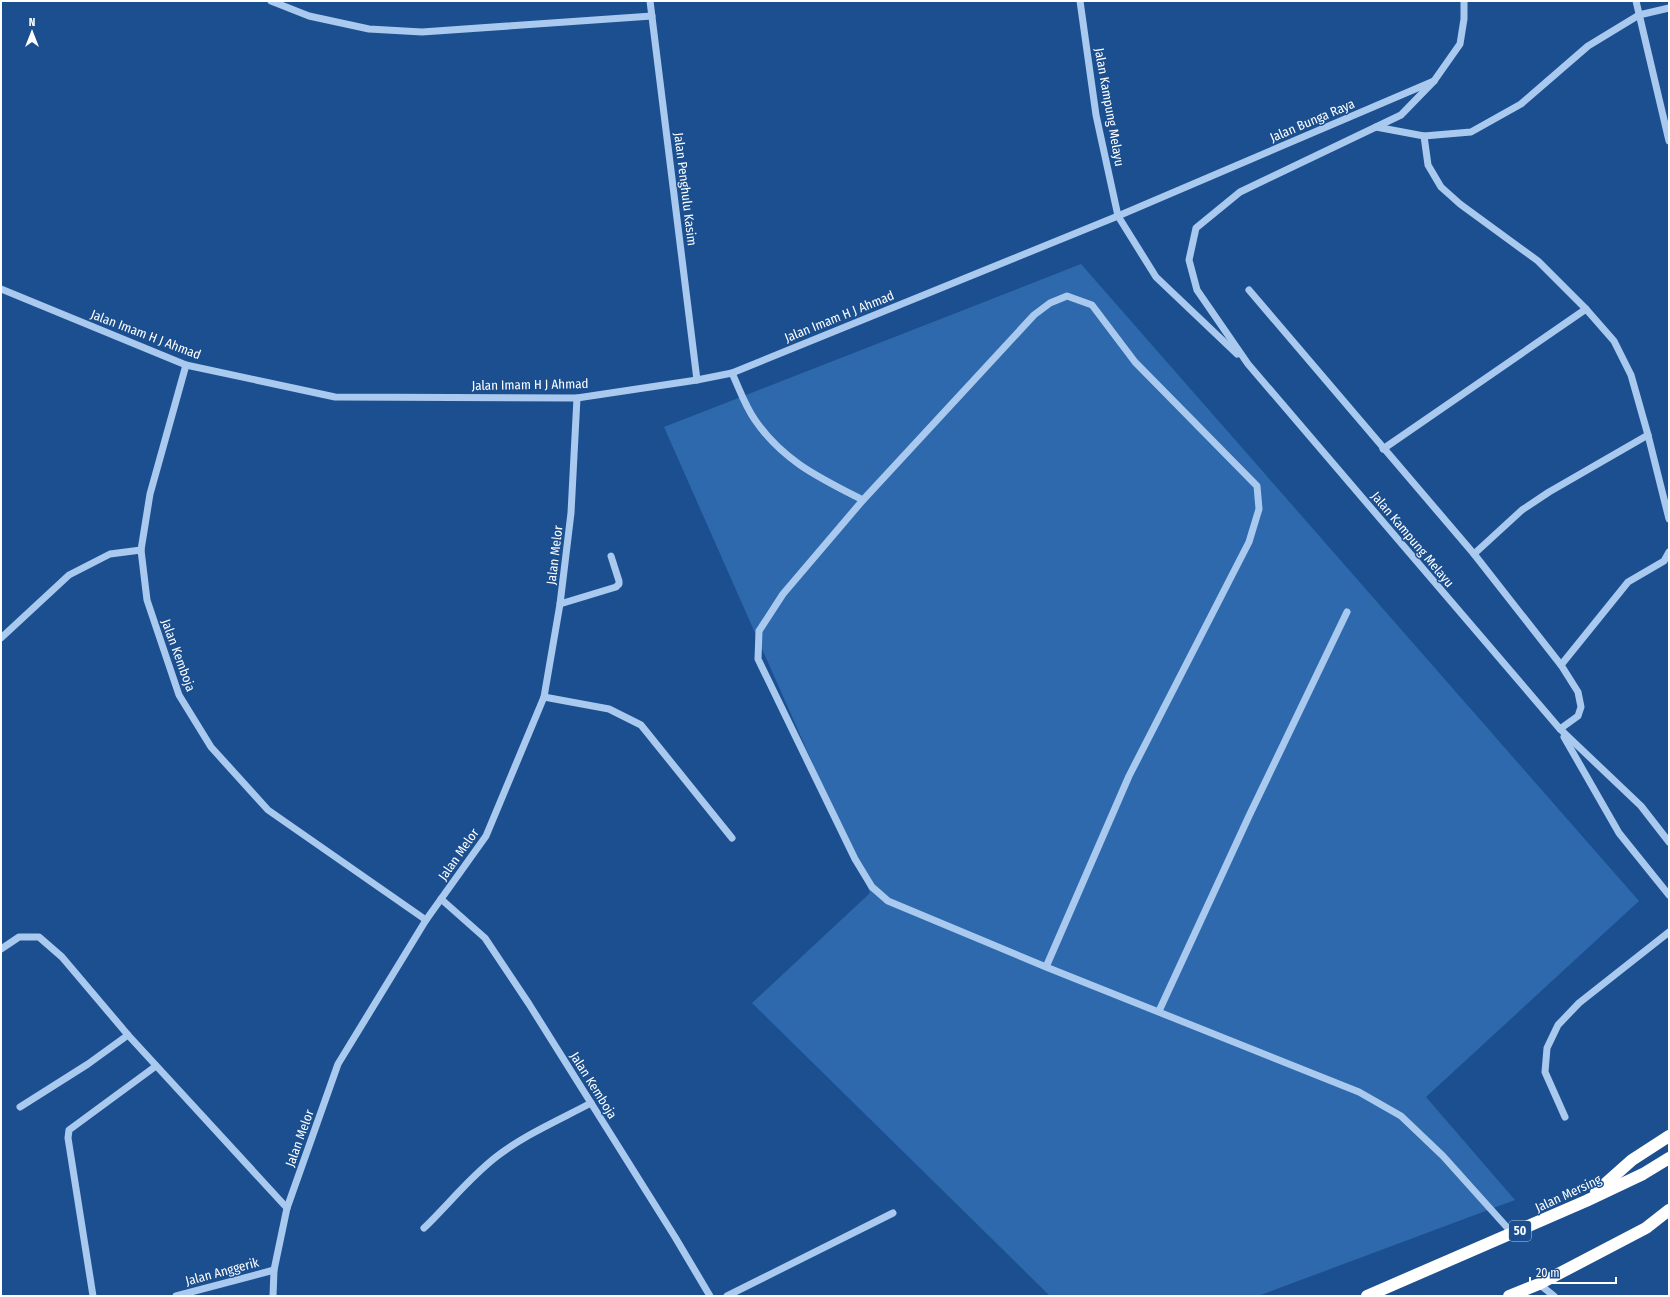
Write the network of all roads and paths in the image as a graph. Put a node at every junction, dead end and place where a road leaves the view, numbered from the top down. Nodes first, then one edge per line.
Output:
1 (271, 1) edge
2 (650, 1) edge
3 (1080, 1) edge
4 (1464, 1) edge
5 (1636, 1) edge
6 (1669, 8) edge
7 (1639, 15) junction
8 (652, 16) junction
9 (1434, 81) junction
10 (1376, 127) junction
11 (1424, 136) junction
12 (1669, 141) edge
13 (1118, 216) junction
14 (1, 289) edge
15 (1249, 290) dead end
16 (1586, 309) junction
17 (1248, 364) junction
18 (186, 365) junction
19 (732, 372) junction
20 (697, 380) junction
21 (577, 398) junction
22 (1648, 434) junction
23 (1383, 449) junction
24 (863, 500) junction
25 (1669, 519) edge
26 (141, 550) junction
27 (1669, 552) edge
28 (1474, 554) junction
29 (611, 556) dead end
30 (560, 604) junction
31 (1347, 612) dead end
32 (1, 638) edge
33 (1561, 665) junction
34 (544, 697) junction
35 (1560, 729) junction
36 (732, 838) dead end
37 (1669, 842) edge
38 (1669, 895) edge
39 (441, 899) junction
40 (426, 920) junction
41 (1669, 932) edge
42 (1, 949) edge
43 (1046, 967) junction
44 (1159, 1011) junction
45 (128, 1035) junction
46 (156, 1066) junction
47 (591, 1103) junction
48 (20, 1107) dead end
49 (1565, 1117) dead end
50 (1669, 1136) edge
51 (1669, 1158) edge
52 (1586, 1201) junction
53 (287, 1208) junction
54 (1669, 1210) edge
55 (893, 1213) dead end
56 (1669, 1222) edge
57 (424, 1228) dead end
58 (1646, 1228) junction
59 (1513, 1234) junction
60 (274, 1270) junction
61 (1540, 1284) junction
62 (92, 1296) edge
63 (176, 1296) edge
64 (273, 1296) edge
65 (710, 1296) edge
66 (727, 1296) edge
67 (1367, 1296) edge
68 (1509, 1296) edge
69 (1554, 1296) edge

1 - 8 street
2 - 8 street, Jalan Penghulu Kasim
3 - 13 street, Jalan Kampung Melayu
4 - 9 street
5 - 7 street
6 - 7 street
7 - 11 street
7 - 12 street
8 - 20 street, Jalan Penghulu Kasim
9 - 10 street
9 - 13 street, Jalan Bunga Raya
10 - 11 street
10 - 17 street
11 - 16 street
13 - 17 street, Jalan Kampung Melayu
13 - 19 street, Jalan Imam H J Ahmad
14 - 18 street, Jalan Imam H J Ahmad
15 - 23 street
16 - 22 street
16 - 23 street
17 - 35 street, Jalan Kampung Melayu
18 - 21 street, Jalan Imam H J Ahmad
18 - 26 street, Jalan Kemboja
19 - 20 street, Jalan Imam H J Ahmad
19 - 24 street
20 - 21 street, Jalan Imam H J Ahmad
21 - 30 street, Jalan Melor
22 - 25 street
22 - 28 street
23 - 28 street
24 - 43 street
24 - 43 street
26 - 32 street
26 - 40 street, Jalan Kemboja
27 - 33 street
28 - 33 street
29 - 30 street
30 - 34 street, Jalan Melor
31 - 44 street
33 - 35 street
34 - 36 street
34 - 39 street, Jalan Melor
35 - 37 street, Jalan Kampung Melayu
35 - 38 street, Jalan Kampung Melayu
39 - 40 street, Jalan Melor
39 - 47 street, Jalan Kemboja
40 - 53 street, Jalan Melor
41 - 49 street
42 - 45 street
43 - 44 street
44 - 59 street
45 - 46 street
45 - 48 street
46 - 53 street
46 - 62 street
47 - 57 street
47 - 65 street, Jalan Kemboja
50 - 52 highway
51 - 52 highway, Jalan Mersing / 50
52 - 59 highway, Jalan Mersing / 50
53 - 60 street, Jalan Melor
54 - 58 highway
55 - 66 street
56 - 58 highway
58 - 61 highway
59 - 67 highway, Jalan Mersing / 50
60 - 63 street, Jalan Anggerik
60 - 64 street, Jalan Melor
61 - 68 highway
61 - 69 street

